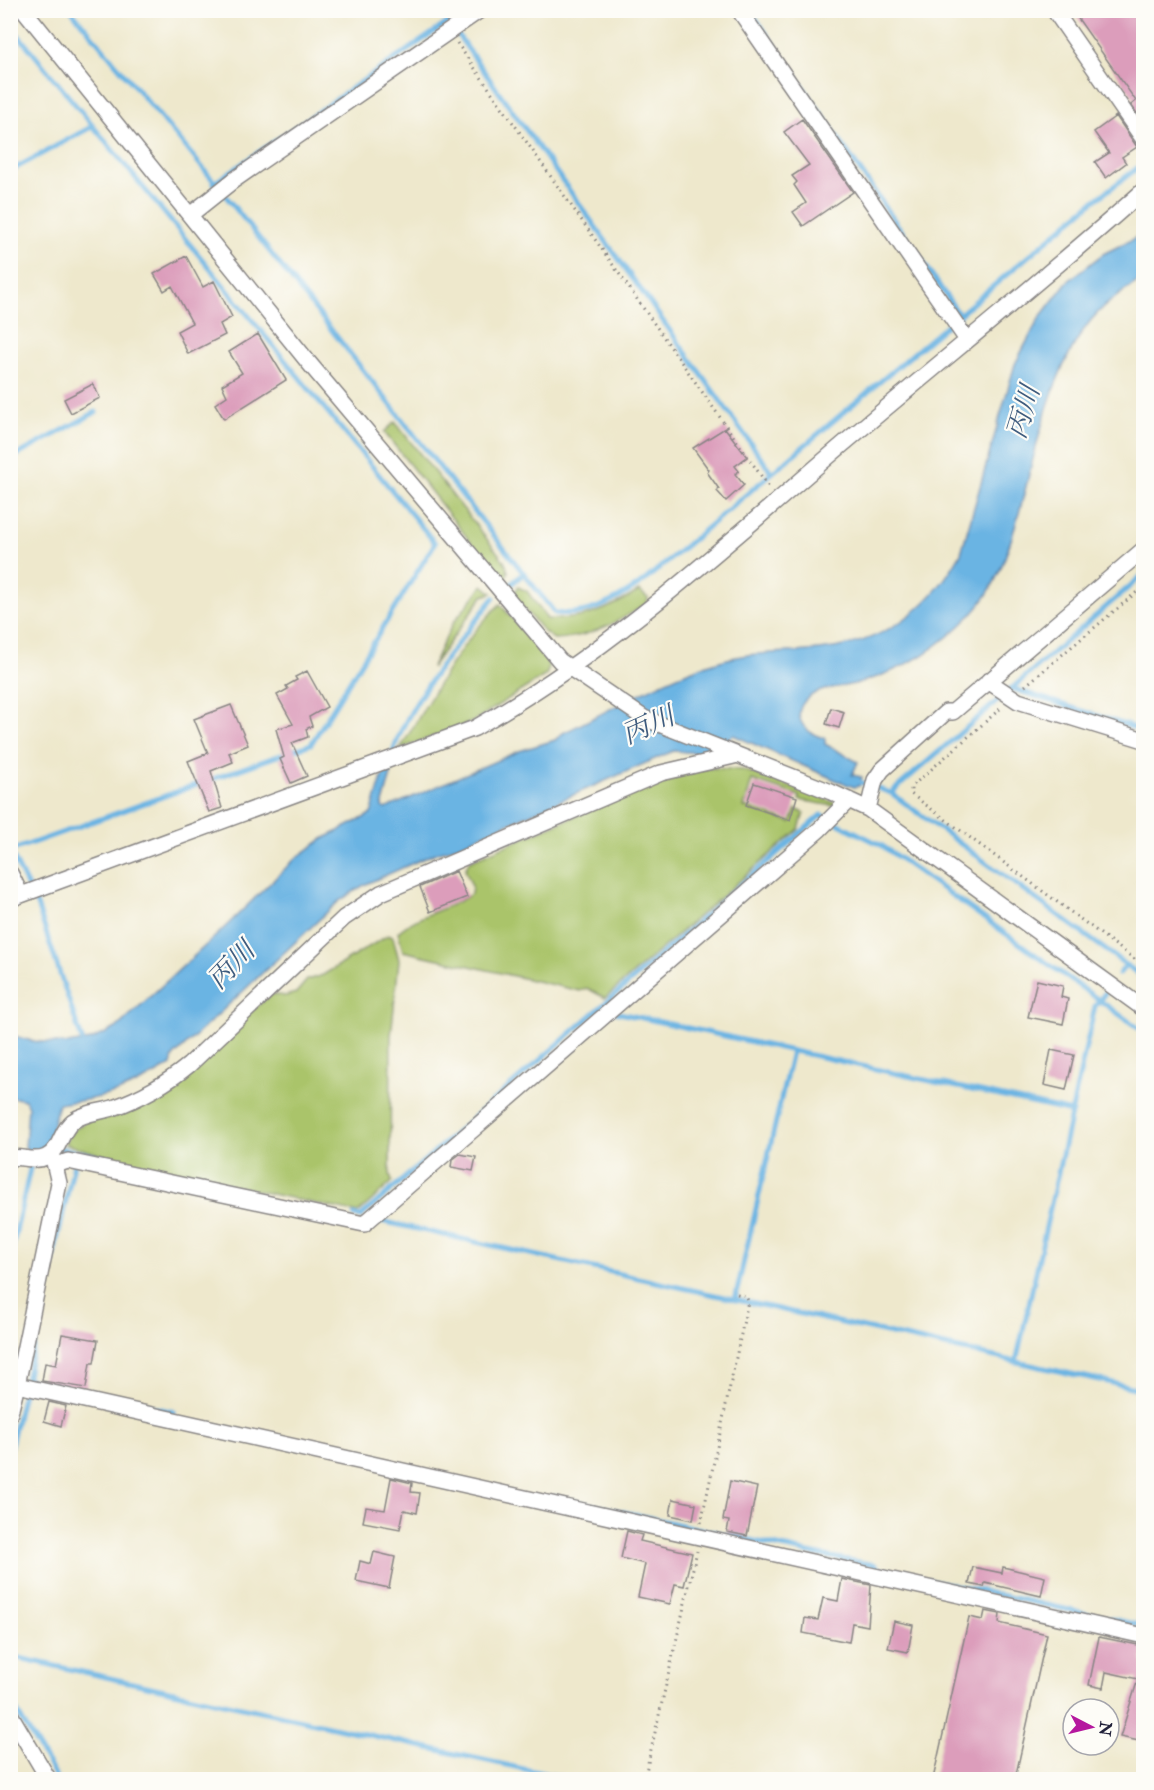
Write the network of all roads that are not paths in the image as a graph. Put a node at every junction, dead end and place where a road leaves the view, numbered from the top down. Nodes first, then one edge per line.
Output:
1 (24, 10) edge
2 (480, 10) edge
3 (739, 10) edge
4 (1054, 10) edge
5 (1143, 140) edge
6 (1143, 190) edge
7 (190, 215) junction
8 (964, 335) junction
9 (1143, 549) edge
10 (573, 671) junction
11 (1007, 691) junction
12 (1143, 740) edge
13 (728, 753) junction
14 (849, 800) junction
15 (868, 809) junction
16 (10, 873) edge
17 (23, 894) edge
18 (1143, 1009) edge
19 (45, 1158) edge
20 (23, 1386) junction
21 (10, 1413) edge
22 (1143, 1636) edge
23 (10, 1714) edge
24 (50, 1779) edge

1 - 7 street
2 - 7 street
3 - 8 street
4 - 5 street
6 - 8 street
7 - 10 street
8 - 10 street
9 - 11 street
10 - 13 street
10 - 17 street
11 - 12 street
11 - 15 street
13 - 14 street
13 - 19 street
14 - 15 street
14 - 19 street
15 - 18 street
16 - 17 street
19 - 20 street
20 - 21 street
20 - 22 street
23 - 24 street

